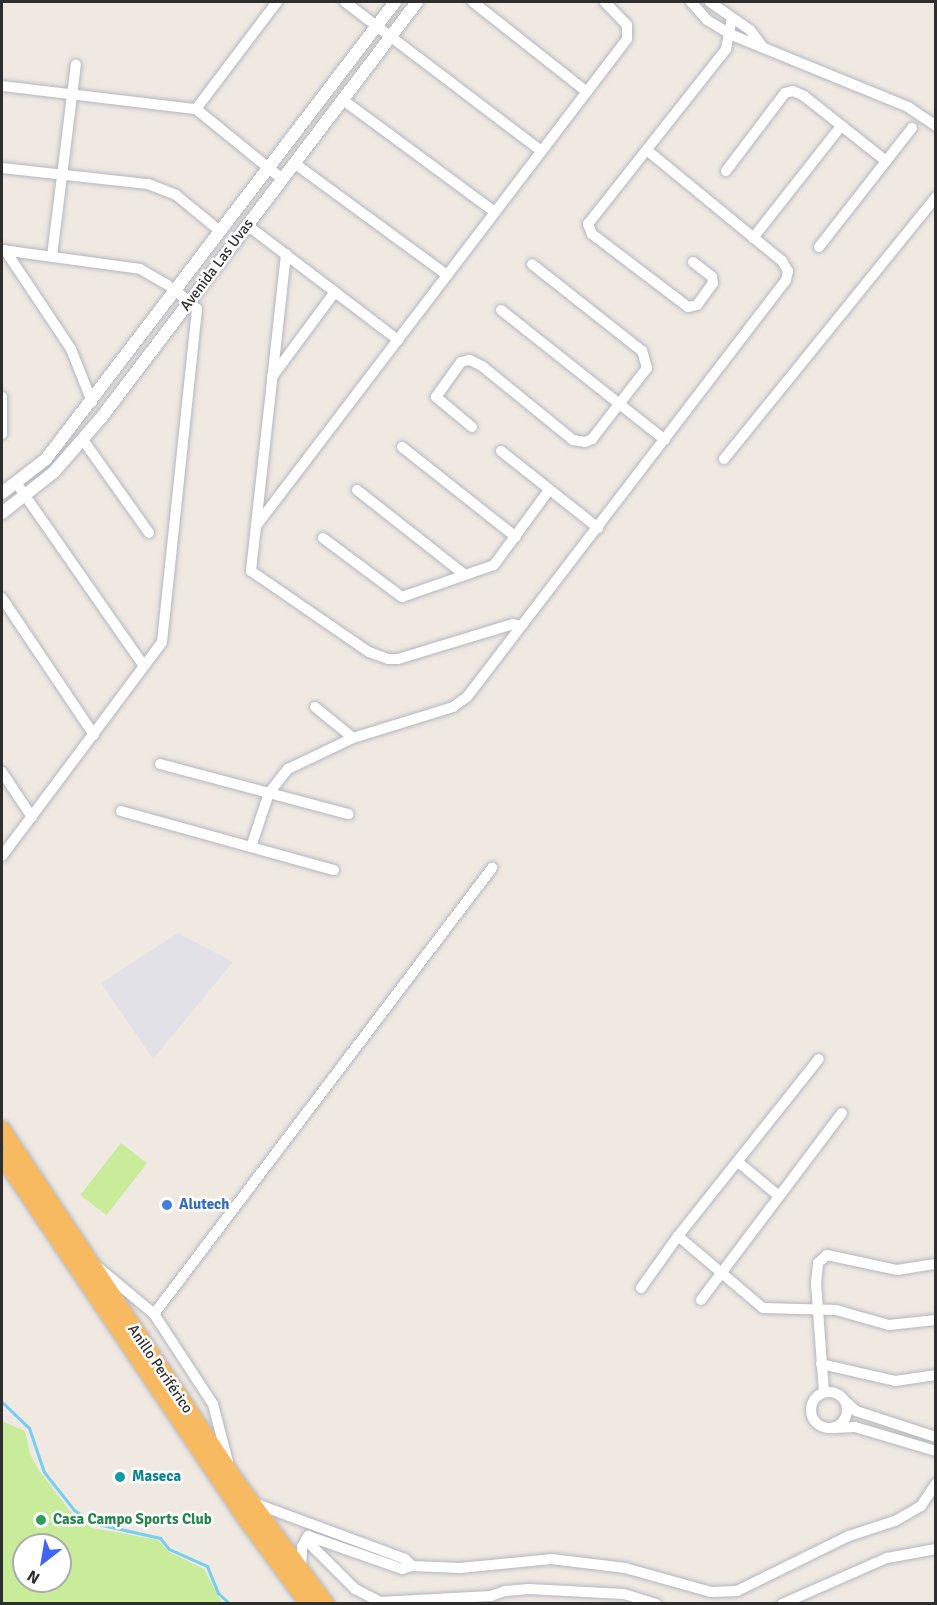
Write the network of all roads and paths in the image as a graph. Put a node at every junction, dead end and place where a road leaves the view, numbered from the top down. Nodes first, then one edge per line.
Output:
1 (277, 2) edge
2 (345, 2) edge
3 (395, 2) edge
4 (417, 2) edge
5 (473, 2) edge
6 (605, 2) edge
7 (691, 2) edge
8 (710, 2) edge
9 (732, 19) junction
10 (377, 26) junction
11 (732, 35) junction
12 (390, 36) junction
13 (763, 46) junction
14 (76, 64) dead end
15 (2, 86) edge
16 (586, 92) junction
17 (72, 94) junction
18 (343, 100) junction
19 (196, 109) junction
20 (841, 126) junction
21 (936, 126) edge
22 (912, 128) dead end
23 (541, 151) junction
24 (648, 152) junction
25 (886, 161) junction
26 (294, 163) junction
27 (268, 167) junction
28 (2, 168) edge
29 (726, 171) dead end
30 (61, 175) junction
31 (282, 178) junction
32 (936, 197) edge
33 (495, 212) junction
34 (247, 225) junction
35 (220, 231) junction
36 (753, 238) junction
37 (819, 247) dead end
38 (3, 250) edge
39 (286, 254) junction
40 (52, 255) junction
41 (693, 262) dead end
42 (532, 264) dead end
43 (447, 275) junction
44 (172, 288) junction
45 (335, 292) junction
46 (189, 300) junction
47 (501, 310) dead end
48 (398, 340) junction
49 (272, 377) junction
50 (2, 397) edge
51 (92, 402) junction
52 (620, 404) junction
53 (472, 427) dead end
54 (2, 434) edge
55 (83, 440) junction
56 (665, 440) junction
57 (402, 447) dead end
58 (501, 451) dead end
59 (724, 459) dead end
60 (17, 484) junction
61 (357, 490) dead end
62 (549, 490) junction
63 (2, 493) edge
64 (26, 496) junction
65 (2, 513) edge
66 (256, 526) junction
67 (598, 528) junction
68 (149, 533) dead end
69 (516, 537) junction
70 (323, 538) dead end
71 (465, 575) junction
72 (2, 598) edge
73 (520, 626) junction
74 (144, 666) junction
75 (315, 707) dead end
76 (94, 735) junction
77 (353, 738) junction
78 (160, 764) dead end
79 (2, 772) edge
80 (269, 793) junction
81 (120, 812) dead end
82 (348, 814) dead end
83 (32, 817) junction
84 (252, 847) junction
85 (2, 856) edge
86 (492, 868) dead end
87 (334, 870) dead end
88 (819, 1059) dead end
89 (842, 1113) dead end
90 (2, 1129) edge
91 (2, 1156) edge
92 (738, 1162) junction
93 (779, 1196) junction
94 (678, 1236) junction
95 (86, 1257) junction
96 (936, 1264) edge
97 (721, 1271) junction
98 (641, 1288) dead end
99 (701, 1300) dead end
100 (819, 1307) junction
101 (154, 1314) junction
102 (936, 1320) edge
103 (821, 1364) junction
104 (936, 1375) edge
105 (824, 1392) junction
106 (844, 1401) junction
107 (834, 1428) junction
108 (936, 1437) edge
109 (936, 1451) edge
110 (231, 1474) junction
111 (936, 1484) edge
112 (250, 1502) junction
113 (308, 1534) junction
114 (936, 1549) edge
115 (301, 1572) junction
116 (308, 1604) edge
117 (326, 1604) edge
118 (656, 1604) edge
119 (782, 1604) edge

1 - 19 street
2 - 10 street
3 - 10 street, Avenida Las Uvas
4 - 12 street, Avenida Las Uvas
5 - 16 street
6 - 16 street
7 - 11 street
8 - 9 street
9 - 11 street
9 - 13 street
10 - 12 street
10 - 27 street, Avenida Las Uvas
11 - 13 street
11 - 24 street
12 - 18 street, Avenida Las Uvas
12 - 23 street
13 - 21 street
14 - 17 street
15 - 17 street
16 - 23 street
17 - 19 street
17 - 30 street
18 - 26 street, Avenida Las Uvas
18 - 33 street
19 - 27 street
20 - 25 street
20 - 29 street
20 - 36 street
22 - 25 street
23 - 33 street
24 - 36 street
24 - 41 street
25 - 37 street
26 - 31 street, Avenida Las Uvas
26 - 43 street
27 - 31 street
27 - 35 street, Avenida Las Uvas
28 - 30 street
30 - 35 street
30 - 40 street
31 - 34 street, Avenida Las Uvas
32 - 59 street
33 - 43 street
34 - 39 street
34 - 46 street, Avenida Las Uvas
35 - 44 street, Avenida Las Uvas
36 - 56 street
38 - 40 street
38 - 51 street
39 - 45 street
39 - 49 street
40 - 44 street
42 - 52 street
43 - 48 street
44 - 46 street
44 - 51 street, Avenida Las Uvas
45 - 48 street
45 - 49 street
46 - 55 street, Avenida Las Uvas
46 - 74 street
47 - 52 street
48 - 66 street
49 - 66 street
50 - 54 street
51 - 60 street, Avenida Las Uvas
52 - 53 street
52 - 56 street
55 - 64 street, Avenida Las Uvas
55 - 68 street
56 - 67 street
57 - 69 street
58 - 62 street
60 - 63 street, Avenida Las Uvas
60 - 64 street
61 - 71 street
62 - 67 street
62 - 69 street
64 - 65 street, Avenida Las Uvas
64 - 74 street
66 - 73 street
67 - 73 street
69 - 71 street
70 - 71 street
72 - 76 street
73 - 77 street
74 - 76 street
75 - 77 street
76 - 83 street
77 - 80 street
78 - 80 street
79 - 83 street
80 - 82 street
80 - 84 street
81 - 84 street
83 - 85 street
84 - 87 street
86 - 101 street
88 - 92 street
89 - 93 street
90 - 95 highway, Anillo Periférico
91 - 116 highway, Anillo Periférico
92 - 93 street
92 - 94 street
93 - 97 street
94 - 97 street
94 - 98 street
95 - 101 street
95 - 110 highway, Anillo Periférico
96 - 100 street
97 - 99 street
97 - 100 street
100 - 102 street
100 - 103 street
101 - 110 street
103 - 104 street
103 - 105 street
105 - 106 street
105 - 107 street
106 - 107 street
106 - 108 street
107 - 109 street
110 - 112 highway, Anillo Periférico
111 - 113 street
112 - 113 street
112 - 115 highway, Anillo Periférico
113 - 115 street
113 - 118 street
114 - 119 street
115 - 117 highway, Anillo Periférico

